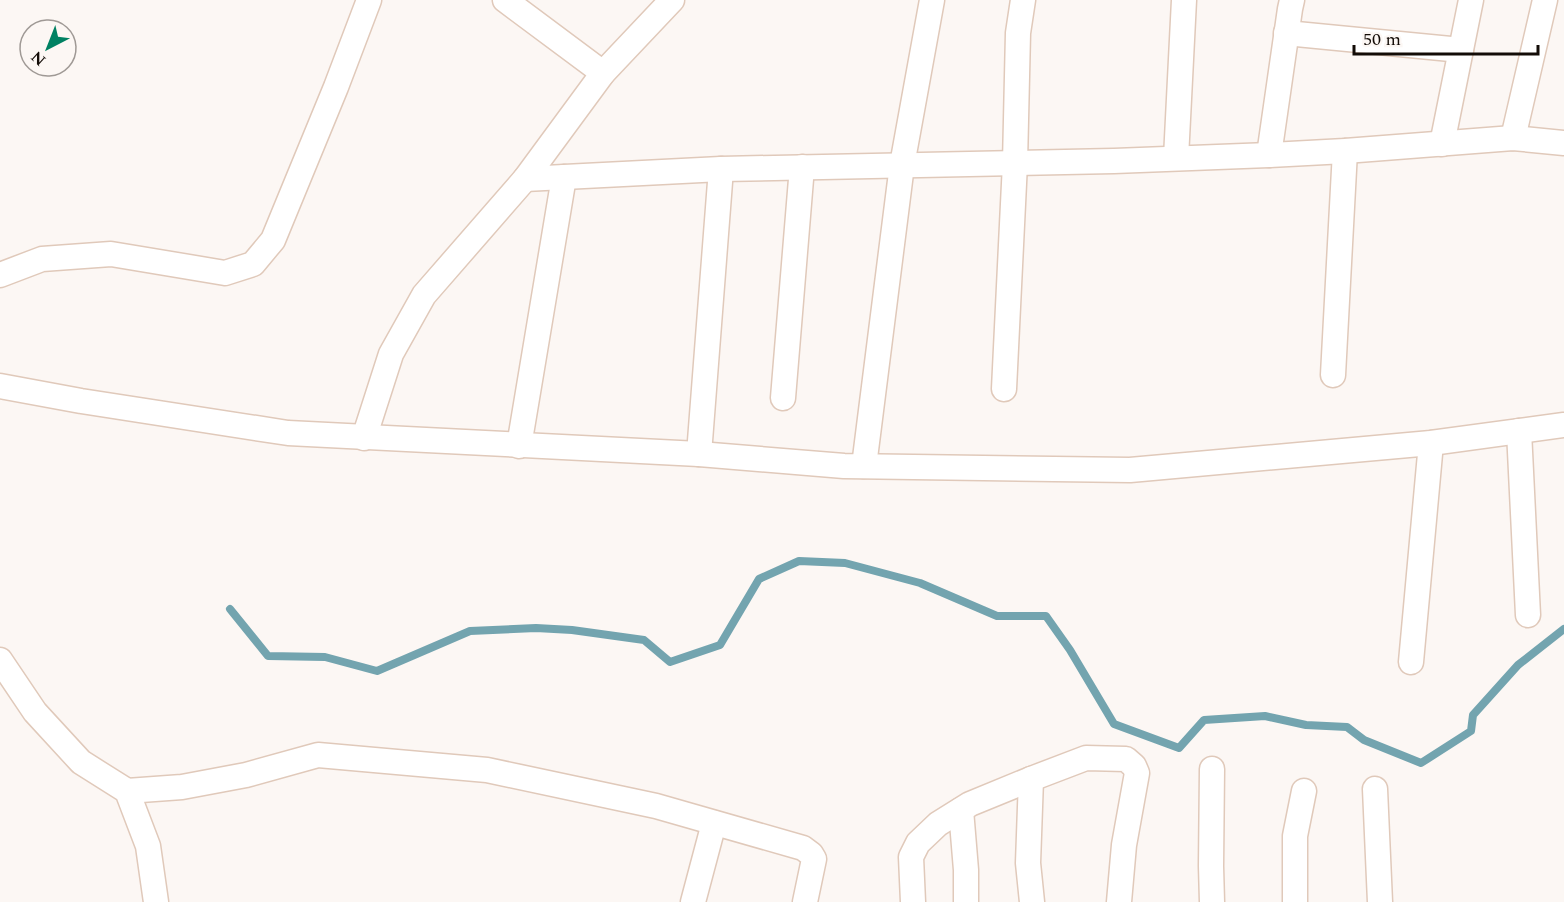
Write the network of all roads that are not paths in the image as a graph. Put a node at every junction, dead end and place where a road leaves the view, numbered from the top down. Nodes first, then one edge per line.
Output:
1 (369, 0) edge
2 (504, 0) edge
3 (932, 0) edge
4 (1023, 0) edge
5 (1184, 0) edge
6 (1292, 0) edge
7 (1471, 0) edge
8 (1545, 0) edge
9 (665, 2) edge
10 (1286, 33) junction
11 (1461, 50) junction
12 (603, 73) junction
13 (1513, 138) junction
14 (1564, 143) edge
15 (1442, 144) junction
16 (1345, 151) junction
17 (1269, 155) junction
18 (1176, 158) junction
19 (1015, 163) junction
20 (902, 165) junction
21 (802, 167) junction
22 (721, 169) junction
23 (564, 177) junction
24 (525, 179) junction
25 (0, 275) edge
26 (1333, 375) dead end
27 (0, 386) edge
28 (1004, 388) dead end
29 (783, 398) dead end
30 (1564, 425) edge
31 (1519, 431) junction
32 (364, 438) junction
33 (1431, 444) junction
34 (519, 446) junction
35 (699, 454) junction
36 (864, 466) junction
37 (1528, 615) dead end
38 (0, 660) edge
39 (1411, 662) dead end
40 (1212, 769) dead end
41 (1031, 779) junction
42 (1375, 789) dead end
43 (127, 791) junction
44 (1304, 791) dead end
45 (961, 810) junction
46 (714, 823) junction
47 (156, 902) edge
48 (693, 902) edge
49 (805, 902) edge
50 (913, 902) edge
51 (966, 902) edge
52 (1032, 902) edge
53 (1119, 902) edge
54 (1212, 902) edge
55 (1295, 902) edge
56 (1380, 902) edge

1 - 25 street
2 - 12 street
3 - 20 street
4 - 19 street
5 - 18 street
6 - 10 street
7 - 11 street
8 - 13 street
9 - 12 street
10 - 11 street
10 - 17 street
11 - 15 street
12 - 24 street
13 - 14 street
13 - 15 street
15 - 16 street
16 - 17 street
16 - 26 street
17 - 18 street
18 - 19 street
19 - 20 street
19 - 28 street
20 - 21 street
20 - 36 street
21 - 22 street
21 - 29 street
22 - 23 street
22 - 35 street
23 - 24 street
23 - 34 street
24 - 32 street
27 - 32 street
30 - 31 street
31 - 33 street
31 - 37 street
32 - 34 street
33 - 36 street
33 - 39 street
34 - 35 street
35 - 36 street
38 - 43 street
40 - 54 street
41 - 45 street
41 - 52 street
41 - 53 street
42 - 56 street
43 - 46 street
43 - 47 street
44 - 55 street
45 - 50 street
45 - 51 street
46 - 48 street
46 - 49 street

